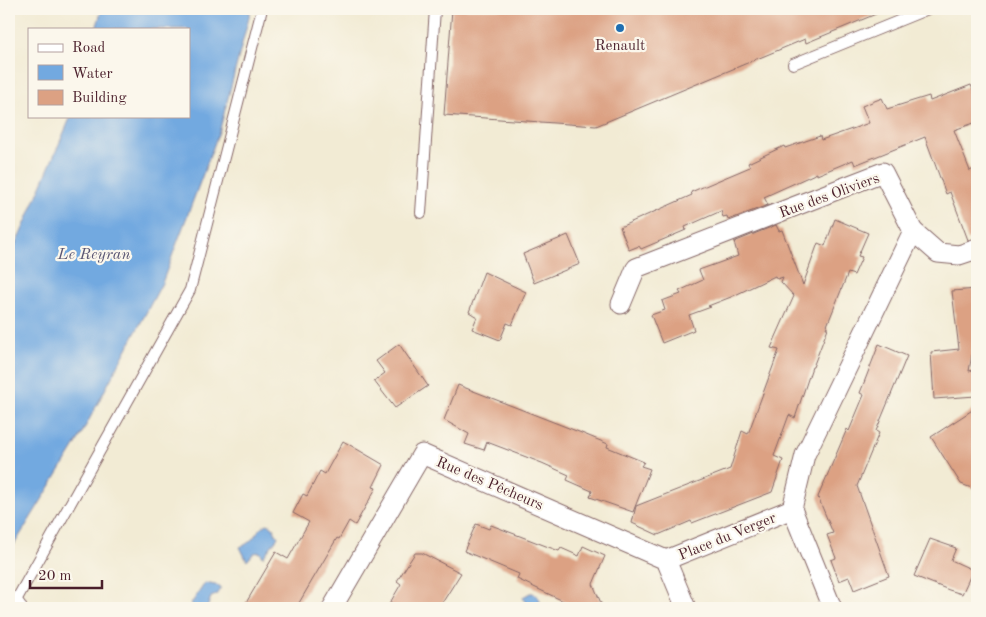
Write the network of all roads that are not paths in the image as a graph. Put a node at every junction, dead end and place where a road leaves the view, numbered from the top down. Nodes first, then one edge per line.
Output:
1 (262, 9) edge
2 (435, 9) edge
3 (928, 9) edge
4 (793, 64) dead end
5 (421, 213) dead end
6 (913, 232) junction
7 (977, 249) edge
8 (621, 304) dead end
9 (792, 509) junction
10 (666, 560) junction
11 (14, 607) edge
12 (332, 608) edge
13 (686, 608) edge
14 (832, 608) edge

1 - 11 lane
2 - 5 lane
3 - 4 lane
6 - 7 street
6 - 8 street, Rue des Oliviers
6 - 9 street
9 - 10 street, Place du Verger
9 - 14 street, Place du Verger
10 - 12 street, Rue des Pêcheurs
10 - 13 street, Place du Verger

